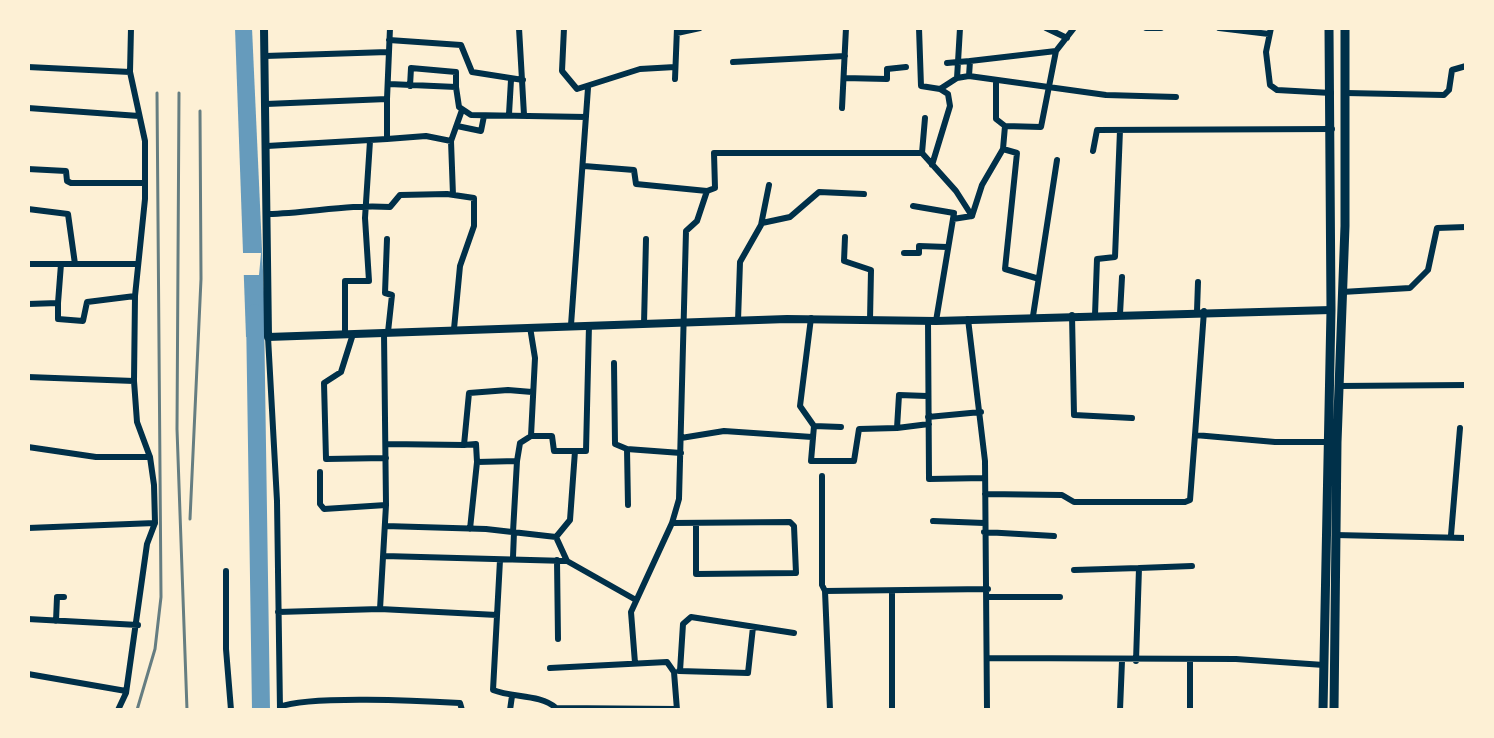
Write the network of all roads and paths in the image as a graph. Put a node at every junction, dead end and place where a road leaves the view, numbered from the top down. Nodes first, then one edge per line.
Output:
1 (131, 28) edge
2 (264, 28) edge
3 (390, 28) edge
4 (519, 28) edge
5 (564, 28) edge
6 (700, 28) edge
7 (846, 28) edge
8 (919, 28) edge
9 (960, 28) edge
10 (1046, 28) edge
11 (1074, 28) edge
12 (1146, 28) edge
13 (1161, 28) edge
14 (1219, 28) edge
15 (1329, 28) edge
16 (1345, 28) edge
17 (677, 31) edge
18 (1270, 31) edge
19 (1067, 38) junction
20 (389, 40) junction
21 (1056, 51) junction
22 (388, 52) junction
23 (265, 56) junction
24 (845, 56) junction
25 (970, 61) junction
26 (733, 62) dead end
27 (958, 62) junction
28 (947, 63) dead end
29 (1466, 66) edge
30 (28, 67) edge
31 (675, 67) junction
32 (906, 67) dead end
33 (130, 72) junction
34 (969, 76) junction
35 (844, 78) junction
36 (957, 78) junction
37 (675, 79) dead end
38 (511, 80) junction
39 (523, 80) junction
40 (996, 80) junction
41 (389, 84) junction
42 (410, 86) junction
43 (456, 87) junction
44 (1048, 87) junction
45 (588, 88) junction
46 (940, 89) junction
47 (1332, 93) junction
48 (1346, 93) junction
49 (1176, 97) dead end
50 (387, 99) junction
51 (266, 104) junction
52 (28, 108) edge
53 (842, 108) dead end
54 (462, 110) junction
55 (509, 114) junction
56 (524, 115) junction
57 (139, 116) junction
58 (484, 116) junction
59 (586, 117) junction
60 (925, 118) dead end
61 (457, 126) junction
62 (1005, 126) junction
63 (1332, 129) junction
64 (1120, 130) junction
65 (387, 139) junction
66 (370, 141) junction
67 (451, 141) junction
68 (267, 146) junction
69 (1003, 149) junction
70 (1093, 151) dead end
71 (922, 153) junction
72 (1057, 160) dead end
73 (932, 165) junction
74 (584, 166) junction
75 (28, 169) edge
76 (145, 183) junction
77 (769, 185) dead end
78 (707, 191) junction
79 (864, 194) dead end
80 (453, 195) junction
81 (367, 205) junction
82 (913, 206) dead end
83 (28, 209) edge
84 (268, 214) junction
85 (972, 216) junction
86 (953, 219) junction
87 (762, 223) junction
88 (1466, 227) edge
89 (845, 237) dead end
90 (387, 239) dead end
91 (646, 239) dead end
92 (947, 247) junction
93 (904, 253) dead end
94 (28, 264) edge
95 (61, 264) junction
96 (75, 264) junction
97 (138, 264) junction
98 (1122, 277) dead end
99 (1036, 278) junction
100 (1198, 282) dead end
101 (1330, 292) junction
102 (1342, 292) junction
103 (135, 296) junction
104 (58, 303) junction
105 (28, 304) edge
106 (1336, 310) junction
107 (1201, 311) junction
108 (1120, 314) junction
109 (1072, 315) junction
110 (1095, 315) junction
111 (1033, 316) junction
112 (811, 318) junction
113 (968, 319) junction
114 (870, 320) junction
115 (932, 320) junction
116 (738, 321) junction
117 (644, 324) junction
118 (681, 324) junction
119 (571, 325) junction
120 (589, 325) junction
121 (530, 327) junction
122 (454, 329) junction
123 (386, 333) junction
124 (349, 334) junction
125 (268, 337) junction
126 (614, 363) dead end
127 (28, 377) edge
128 (134, 381) junction
129 (1466, 385) edge
130 (1339, 386) junction
131 (532, 392) junction
132 (927, 396) junction
133 (981, 412) junction
134 (1132, 418) dead end
135 (928, 420) junction
136 (814, 426) junction
137 (841, 427) dead end
138 (897, 428) junction
139 (1460, 428) dead end
140 (1195, 435) junction
141 (531, 436) junction
142 (812, 437) junction
143 (681, 438) junction
144 (1328, 442) junction
145 (387, 444) junction
146 (464, 445) junction
147 (28, 447) edge
148 (627, 449) junction
149 (575, 451) junction
150 (681, 453) junction
151 (150, 457) junction
152 (386, 458) junction
153 (517, 461) junction
154 (477, 462) junction
155 (320, 472) dead end
156 (822, 476) dead end
157 (985, 478) junction
158 (985, 494) junction
159 (386, 505) junction
160 (628, 505) dead end
161 (933, 521) dead end
162 (155, 523) junction
163 (672, 523) junction
164 (984, 523) junction
165 (696, 525) junction
166 (385, 526) junction
167 (28, 528) edge
168 (470, 529) junction
169 (514, 532) junction
170 (984, 532) junction
171 (1331, 535) junction
172 (1451, 535) junction
173 (1054, 536) dead end
174 (556, 537) junction
175 (1466, 538) edge
176 (384, 556) junction
177 (513, 557) dead end
178 (500, 560) junction
179 (557, 560) junction
180 (567, 561) junction
181 (1192, 566) dead end
182 (1139, 568) junction
183 (1074, 570) dead end
184 (226, 571) dead end
185 (825, 591) junction
186 (892, 591) junction
187 (988, 593) junction
188 (64, 597) dead end
189 (1060, 597) dead end
190 (636, 600) junction
191 (380, 609) junction
192 (278, 612) junction
193 (497, 615) junction
194 (28, 619) edge
195 (56, 621) junction
196 (138, 625) junction
197 (753, 627) junction
198 (794, 633) dead end
199 (558, 639) dead end
200 (988, 658) junction
201 (1190, 659) junction
202 (1122, 661) junction
203 (1136, 661) junction
204 (635, 663) junction
205 (1324, 665) junction
206 (550, 668) dead end
207 (676, 668) junction
208 (28, 674) edge
209 (126, 691) junction
210 (512, 696) junction
211 (1329, 706) edge
212 (280, 708) edge
213 (118, 710) edge
214 (231, 710) edge
215 (462, 710) edge
216 (510, 710) edge
217 (677, 710) edge
218 (830, 710) edge
219 (892, 710) edge
220 (987, 710) edge
221 (1120, 710) edge
222 (1190, 710) edge

1 - 33 street
2 - 23 street
3 - 20 street
4 - 39 street
5 - 45 street
6 - 17 street
7 - 24 street
8 - 46 street
9 - 27 street
10 - 19 street
11 - 19 street
12 - 13 street
14 - 18 street
15 - 47 main road
16 - 48 main road
17 - 31 street
18 - 47 street
19 - 21 street
20 - 22 street
20 - 38 street
21 - 25 street
21 - 44 street
22 - 23 street
22 - 41 street
23 - 51 street
24 - 26 street
24 - 35 street
25 - 27 street
25 - 34 street
27 - 28 street
27 - 36 street
29 - 48 street
30 - 33 street
31 - 37 street
31 - 45 street
32 - 35 street
33 - 57 street
34 - 36 street
34 - 40 street
35 - 53 street
36 - 46 street
38 - 39 street
38 - 55 street
39 - 56 street
40 - 44 street
40 - 62 street
41 - 42 street
41 - 50 street
42 - 43 street
42 - 43 street
43 - 54 street
44 - 49 street
44 - 62 street
45 - 59 street
46 - 73 street
47 - 48 main road
47 - 63 main road
48 - 102 main road
50 - 51 street
50 - 65 street
51 - 68 street
52 - 57 street
54 - 58 street
54 - 61 street
55 - 56 street
55 - 58 street
56 - 59 street
57 - 76 street
58 - 61 street
59 - 74 street
60 - 71 street
61 - 67 street
62 - 69 street
63 - 64 street
63 - 101 main road
64 - 70 street
64 - 110 street
65 - 66 street
65 - 67 street
66 - 68 street
66 - 81 street
67 - 80 street
68 - 84 street
69 - 85 street
69 - 99 street
71 - 73 street
71 - 78 street
72 - 99 street
73 - 85 street
74 - 78 street
74 - 119 street
75 - 76 street
76 - 97 street
77 - 87 street
78 - 118 street
79 - 87 street
80 - 81 street
80 - 122 street
81 - 84 street
81 - 124 street
82 - 86 street
83 - 96 street
84 - 125 street
85 - 86 street
86 - 92 street
87 - 116 street
88 - 102 street
89 - 114 street
90 - 123 street
91 - 117 street
92 - 93 street
92 - 115 street
94 - 95 street
95 - 96 street
95 - 104 street
96 - 97 street
97 - 103 street
98 - 108 street
99 - 111 street
100 - 107 street
101 - 102 main road
101 - 106 main road
102 - 106 main road
103 - 104 street
103 - 128 street
104 - 105 street
106 - 107 street
106 - 130 main road
106 - 144 main road
107 - 108 street
107 - 140 street
108 - 110 street
109 - 110 street
109 - 111 street
109 - 134 street
111 - 113 street
112 - 114 street
112 - 116 street
112 - 136 street
113 - 115 street
113 - 133 street
114 - 115 street
115 - 132 street
116 - 118 street
117 - 118 street
117 - 120 street
118 - 143 street
119 - 120 street
119 - 121 street
120 - 149 street
121 - 122 street
121 - 131 street
122 - 123 street
123 - 124 street
123 - 145 street
124 - 125 street
124 - 152 street
125 - 192 street
126 - 148 street
127 - 128 street
128 - 151 street
129 - 130 street
130 - 171 main road
131 - 141 street
131 - 146 street
132 - 135 street
132 - 138 street
133 - 135 street
133 - 157 street
135 - 138 street
135 - 157 street
136 - 137 street
136 - 142 street
138 - 142 street
139 - 172 street
140 - 144 street
140 - 158 street
141 - 149 street
141 - 153 street
142 - 143 street
143 - 150 street
144 - 171 main road
145 - 146 street
145 - 152 street
146 - 154 street
147 - 151 street
148 - 150 street
148 - 160 street
149 - 174 street
150 - 163 street
151 - 162 street
152 - 159 street
153 - 154 street
153 - 169 street
154 - 168 street
155 - 159 street
156 - 185 street
157 - 158 street
158 - 164 street
159 - 166 street
161 - 164 street
162 - 167 street
162 - 196 street
163 - 165 street
163 - 190 street
164 - 170 street
165 - 165 street
166 - 168 street
166 - 176 street
168 - 169 street
169 - 174 street
169 - 177 street
170 - 173 street
170 - 187 street
171 - 172 street
171 - 205 main road
171 - 211 main road
172 - 175 street
174 - 180 street
176 - 178 street
176 - 191 street
178 - 179 street
178 - 193 street
179 - 180 street
179 - 199 street
180 - 190 street
181 - 182 street
182 - 183 street
182 - 203 street
184 - 214 street
185 - 186 street
185 - 218 street
186 - 187 street
186 - 219 street
187 - 189 street
187 - 200 street
188 - 195 street
190 - 204 street
191 - 192 street
191 - 193 street
192 - 212 street
193 - 210 street
194 - 195 street
195 - 196 street
196 - 209 street
197 - 198 street
197 - 207 street
197 - 207 street
200 - 202 street
200 - 220 street
201 - 203 street
201 - 205 street
201 - 222 street
202 - 203 street
202 - 221 street
204 - 206 street
204 - 207 street
205 - 211 main road
207 - 217 street
208 - 209 street
209 - 213 street
210 - 216 street
210 - 217 street
212 - 215 street

